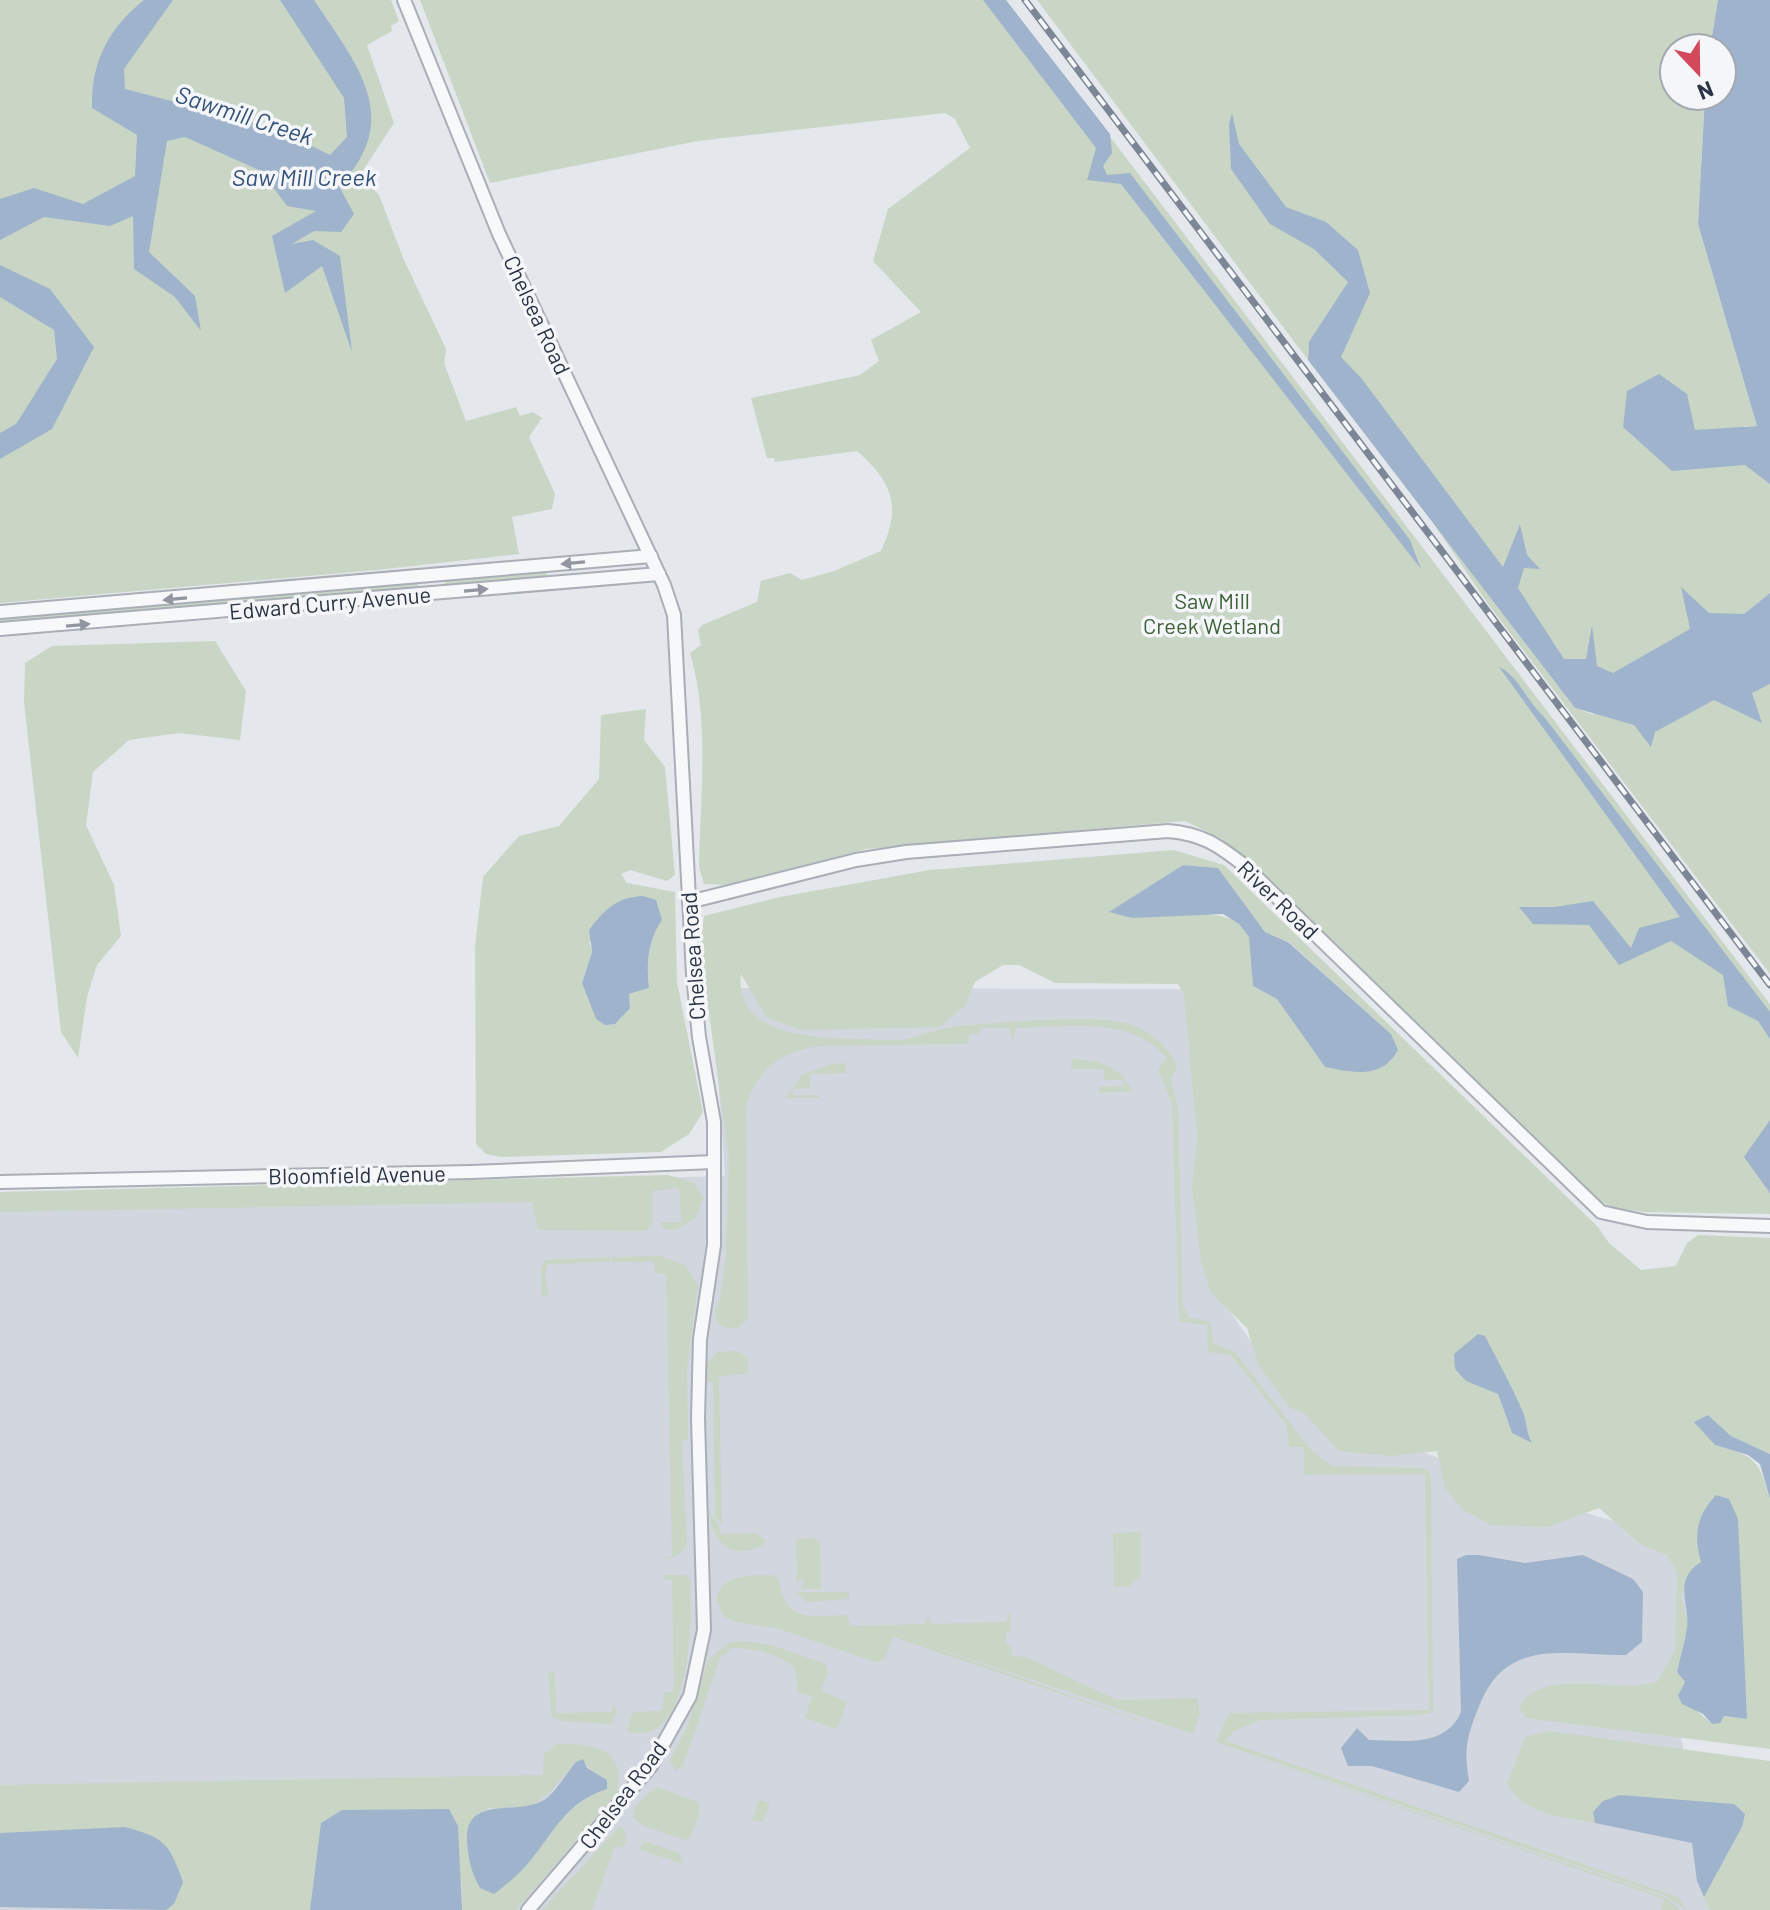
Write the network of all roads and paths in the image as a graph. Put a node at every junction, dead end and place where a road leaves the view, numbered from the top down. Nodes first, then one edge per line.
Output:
1 (404, 0) edge
2 (651, 556) junction
3 (659, 574) junction
4 (432, 576) junction
5 (434, 594) junction
6 (0, 612) edge
7 (0, 629) edge
8 (689, 902) junction
9 (714, 1162) junction
10 (0, 1182) edge
11 (1770, 1226) edge
12 (528, 1910) edge

1 - 2 street, Chelsea Road
2 - 3 street, Chelsea Road
2 -> 4 street, Edward Curry Avenue
5 -> 3 street, Edward Curry Avenue
3 - 8 street, Chelsea Road
4 - 5 street
4 -> 6 street, Edward Curry Avenue
7 -> 5 street, Edward Curry Avenue
8 - 9 street, Chelsea Road
8 - 11 street, River Road
9 - 10 street, Bloomfield Avenue
9 - 12 street, Chelsea Road

